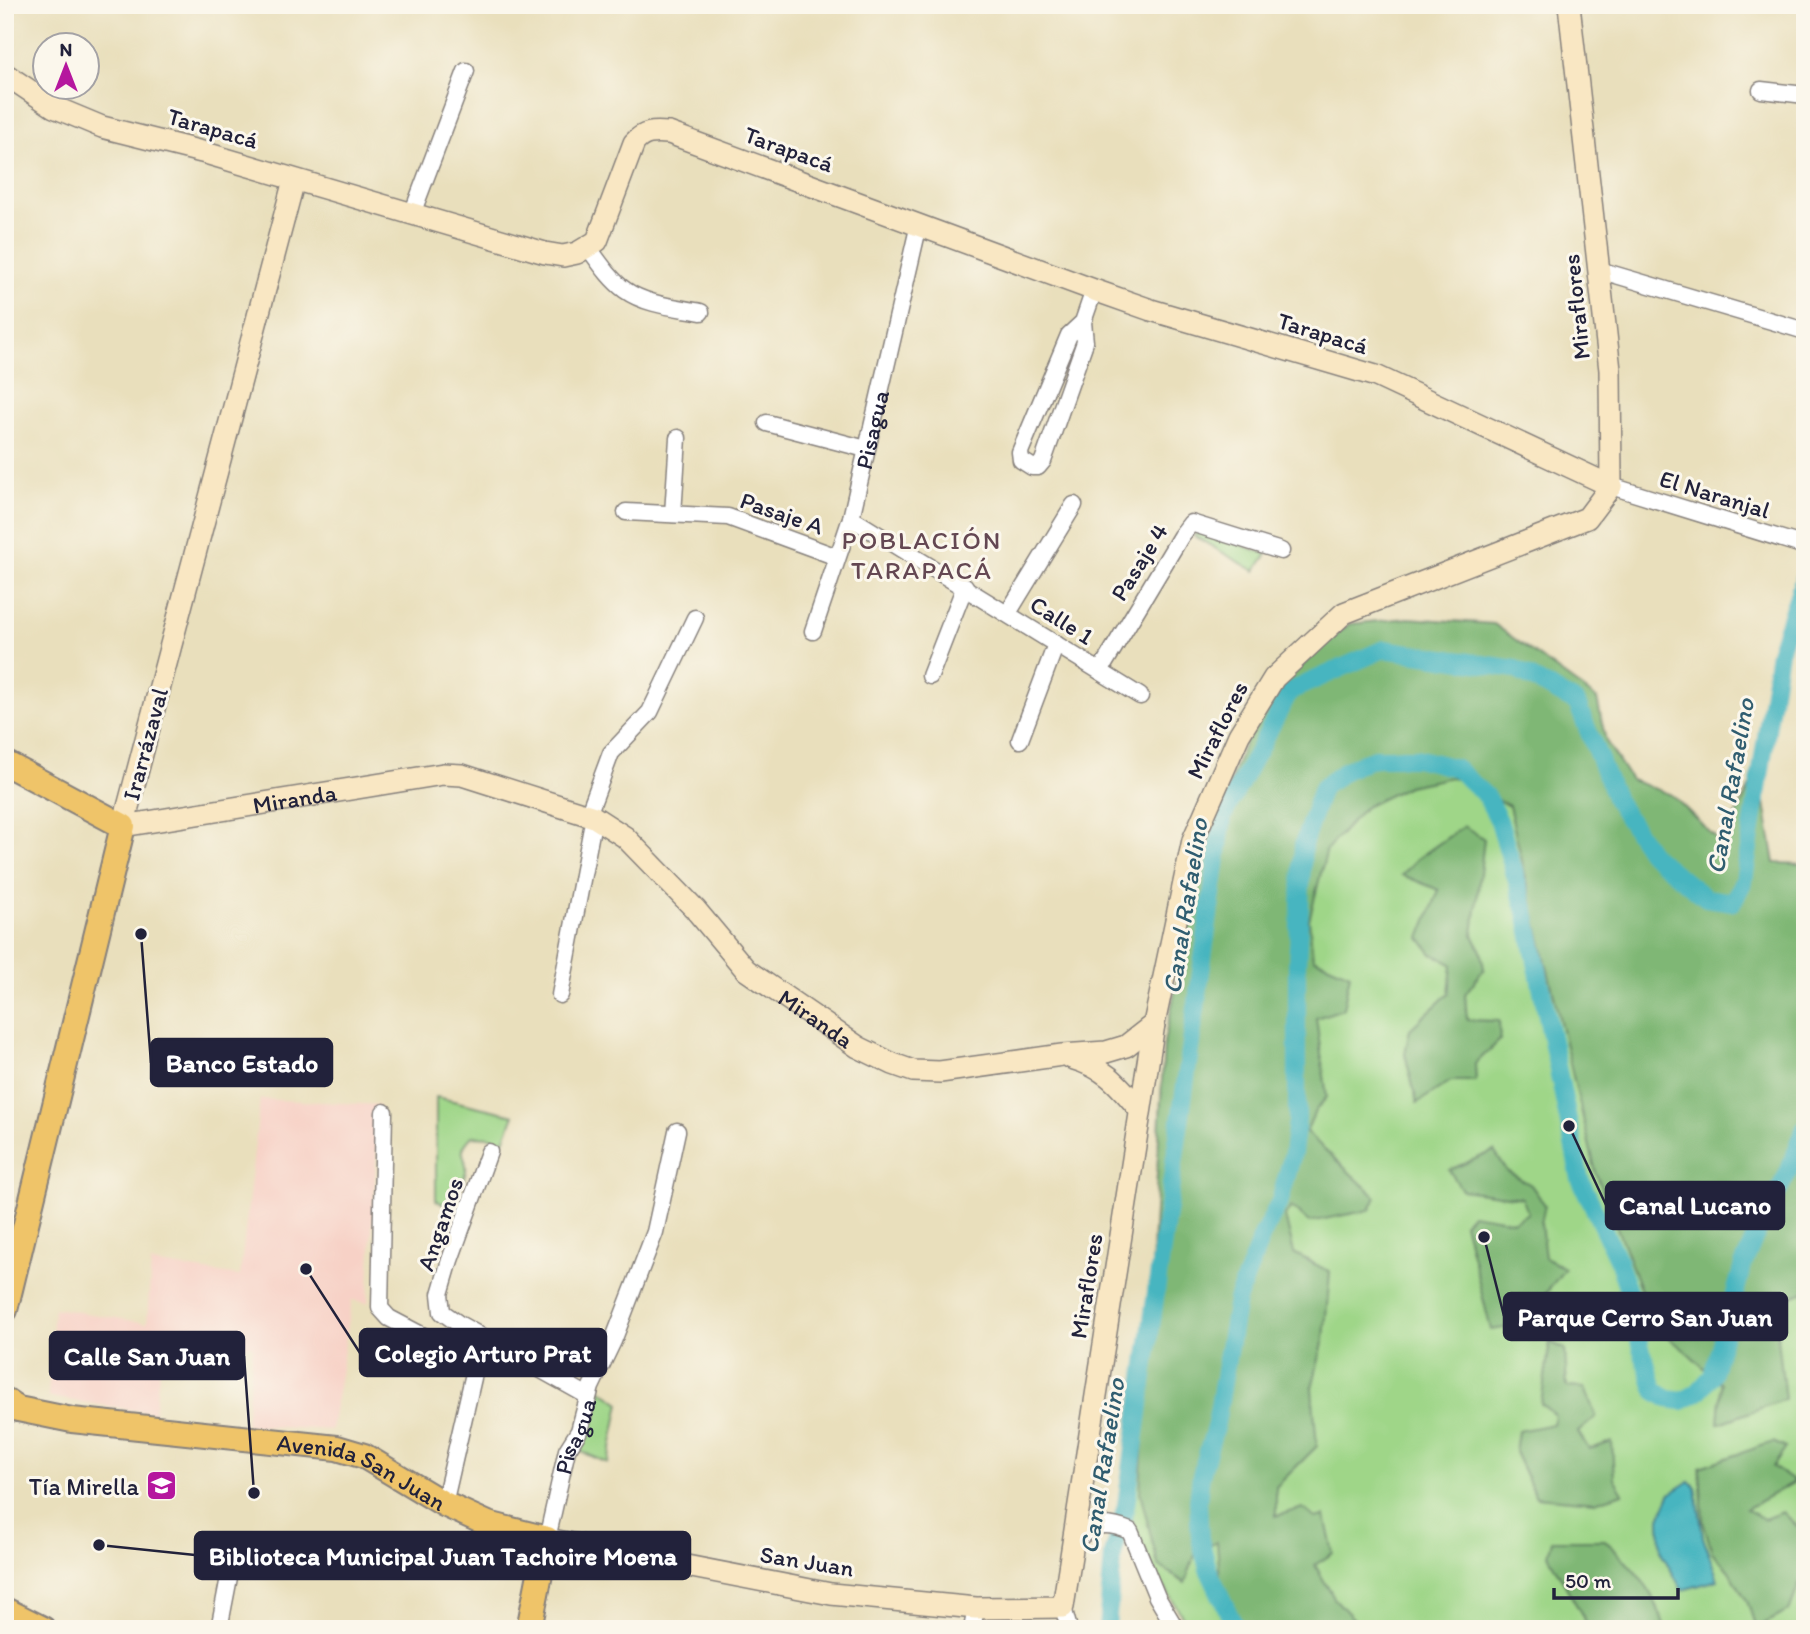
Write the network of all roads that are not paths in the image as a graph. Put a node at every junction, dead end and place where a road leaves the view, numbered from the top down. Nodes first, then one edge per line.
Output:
1 (1569, 5) edge
2 (466, 71) dead end
3 (5, 74) edge
4 (1761, 90) dead end
5 (1805, 95) edge
6 (294, 180) junction
7 (412, 214) junction
8 (919, 224) junction
9 (588, 247) junction
10 (1599, 270) junction
11 (1094, 290) junction
12 (701, 312) dead end
13 (1083, 322) junction
14 (1805, 331) edge
15 (767, 423) dead end
16 (678, 438) dead end
17 (866, 449) junction
18 (1611, 486) junction
19 (1074, 505) dead end
20 (626, 512) dead end
21 (673, 514) junction
22 (851, 518) junction
23 (1804, 545) edge
24 (1281, 551) dead end
25 (837, 557) junction
26 (965, 586) junction
27 (1008, 613) junction
28 (695, 618) dead end
29 (813, 631) dead end
30 (1056, 644) junction
31 (1100, 671) junction
32 (930, 676) dead end
33 (1140, 696) dead end
34 (1020, 740) dead end
35 (5, 763) edge
36 (591, 816) junction
37 (123, 826) junction
38 (560, 995) dead end
39 (1154, 1024) junction
40 (1062, 1055) junction
41 (1140, 1110) junction
42 (384, 1112) dead end
43 (677, 1131) dead end
44 (489, 1152) dead end
45 (5, 1310) edge
46 (588, 1396) junction
47 (5, 1400) edge
48 (444, 1504) junction
49 (547, 1539) junction
50 (1072, 1546) junction
51 (231, 1567) dead end
52 (1063, 1607) junction
53 (976, 1608) junction
54 (5, 1610) edge
55 (43, 1629) edge
56 (219, 1629) edge
57 (529, 1629) edge
58 (972, 1629) edge
59 (1069, 1629) edge
60 (1176, 1629) edge

1 - 10 street, Miraflores
2 - 7 street
3 - 6 street, Tarapacá
4 - 5 street
6 - 7 street, Tarapacá
6 - 37 street, Irarrázaval
7 - 9 street, Tarapacá
8 - 9 street, Tarapacá
8 - 11 street, Tarapacá
8 - 17 street, Pisagua
9 - 12 street
10 - 14 street
10 - 18 street, Miraflores
11 - 13 street
11 - 18 street, Tarapacá
13 - 13 street
15 - 17 street
16 - 21 street
17 - 22 street, Pisagua
18 - 23 street, El Naranjal
18 - 39 street, Miraflores
19 - 27 street
20 - 21 street, Pasaje A
21 - 25 street, Pasaje A
22 - 25 street, Pisagua
22 - 26 street, Calle 1
24 - 31 street, Pasaje 4
25 - 29 street, Pisagua
26 - 27 street, Calle 1
26 - 32 street
27 - 30 street, Calle 1
28 - 36 street
30 - 31 street, Calle 1
30 - 34 street
31 - 33 street, Calle 1
35 - 37 main road
36 - 37 street, Miranda
36 - 38 street
36 - 40 street, Miranda
37 - 45 main road, Irarrázaval
39 - 40 street, Miranda
39 - 41 street, Miraflores
40 - 41 street, Miranda
41 - 50 street, Miraflores
42 - 48 street
43 - 46 street, Pisagua
44 - 46 street, Angamos
46 - 49 street, Pisagua
47 - 48 main road, Avenida San Juan
48 - 49 main road, Avenida San Juan
49 - 53 street, San Juan
49 - 57 main road, Pisagua
50 - 52 street, Miraflores
50 - 60 street
51 - 56 street
52 - 53 street, San Juan
52 - 59 street, Miraflores
53 - 58 street
54 - 55 main road

